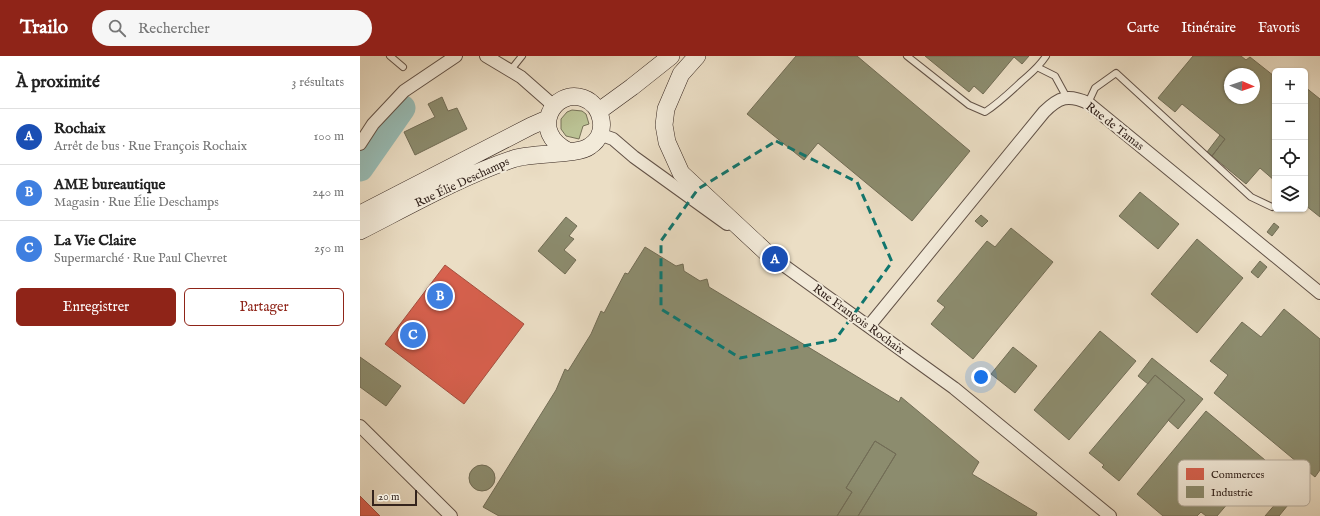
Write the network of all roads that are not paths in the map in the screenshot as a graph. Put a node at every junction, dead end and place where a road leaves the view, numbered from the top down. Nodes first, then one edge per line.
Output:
1 (390, 56) edge
2 (456, 56) edge
3 (486, 56) edge
4 (522, 56) edge
5 (671, 56) edge
6 (697, 56) edge
7 (906, 56) edge
8 (1046, 56) edge
9 (404, 67) dead end
10 (1039, 68) junction
11 (510, 71) junction
12 (1067, 98) junction
13 (1088, 103) junction
14 (599, 111) junction
15 (551, 113) junction
16 (599, 134) junction
17 (360, 144) edge
18 (568, 151) junction
19 (1272, 206) dead end
20 (360, 214) edge
21 (360, 231) edge
22 (767, 253) junction
23 (1320, 293) edge
24 (869, 326) junction
25 (360, 426) edge
26 (451, 516) edge
27 (1110, 516) edge

1 - 9 lane
2 - 17 street
3 - 11 street
4 - 11 lane
5 - 14 main road
6 - 22 main road
7 - 10 lane
8 - 10 lane
10 - 12 lane
11 - 15 street
12 - 13 street, Rue de Tamas
12 - 24 street
13 - 19 lane
13 - 23 street, Rue de Tamas
14 - 15 main road
14 - 16 main road
15 - 18 main road
15 - 20 main road, Rue Élie Deschamps
16 - 18 main road
16 - 22 street, Rue François Rochaix
18 - 21 main road, Rue Élie Deschamps
22 - 24 street, Rue François Rochaix
24 - 27 street, Rue François Rochaix
25 - 26 street

